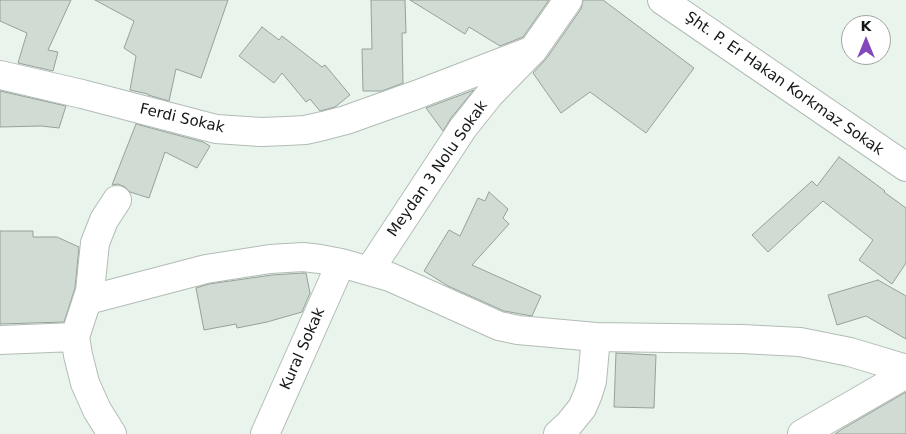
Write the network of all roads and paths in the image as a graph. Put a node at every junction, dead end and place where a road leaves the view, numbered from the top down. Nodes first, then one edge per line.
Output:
1 (568, 0) edge
2 (662, 0) edge
3 (533, 50) junction
4 (0, 74) edge
5 (903, 159) edge
6 (117, 200) dead end
7 (341, 263) junction
8 (368, 271) junction
9 (88, 300) junction
10 (76, 336) junction
11 (596, 337) junction
12 (0, 340) edge
13 (906, 369) edge
14 (906, 374) edge
15 (112, 434) edge
16 (265, 434) edge
17 (558, 434) edge
18 (802, 434) edge

1 - 3 street, Meydan 3 Nolu Sokak
2 - 5 street, Şht. P. Er Hakan Korkmaz Sokak
3 - 4 street, Ferdi Sokak
3 - 8 street, Meydan 3 Nolu Sokak
6 - 9 street
7 - 8 street
7 - 9 street
7 - 16 street, Kural Sokak
8 - 11 street
9 - 10 street
10 - 12 street
10 - 15 street
11 - 13 street
11 - 17 street
14 - 18 street

